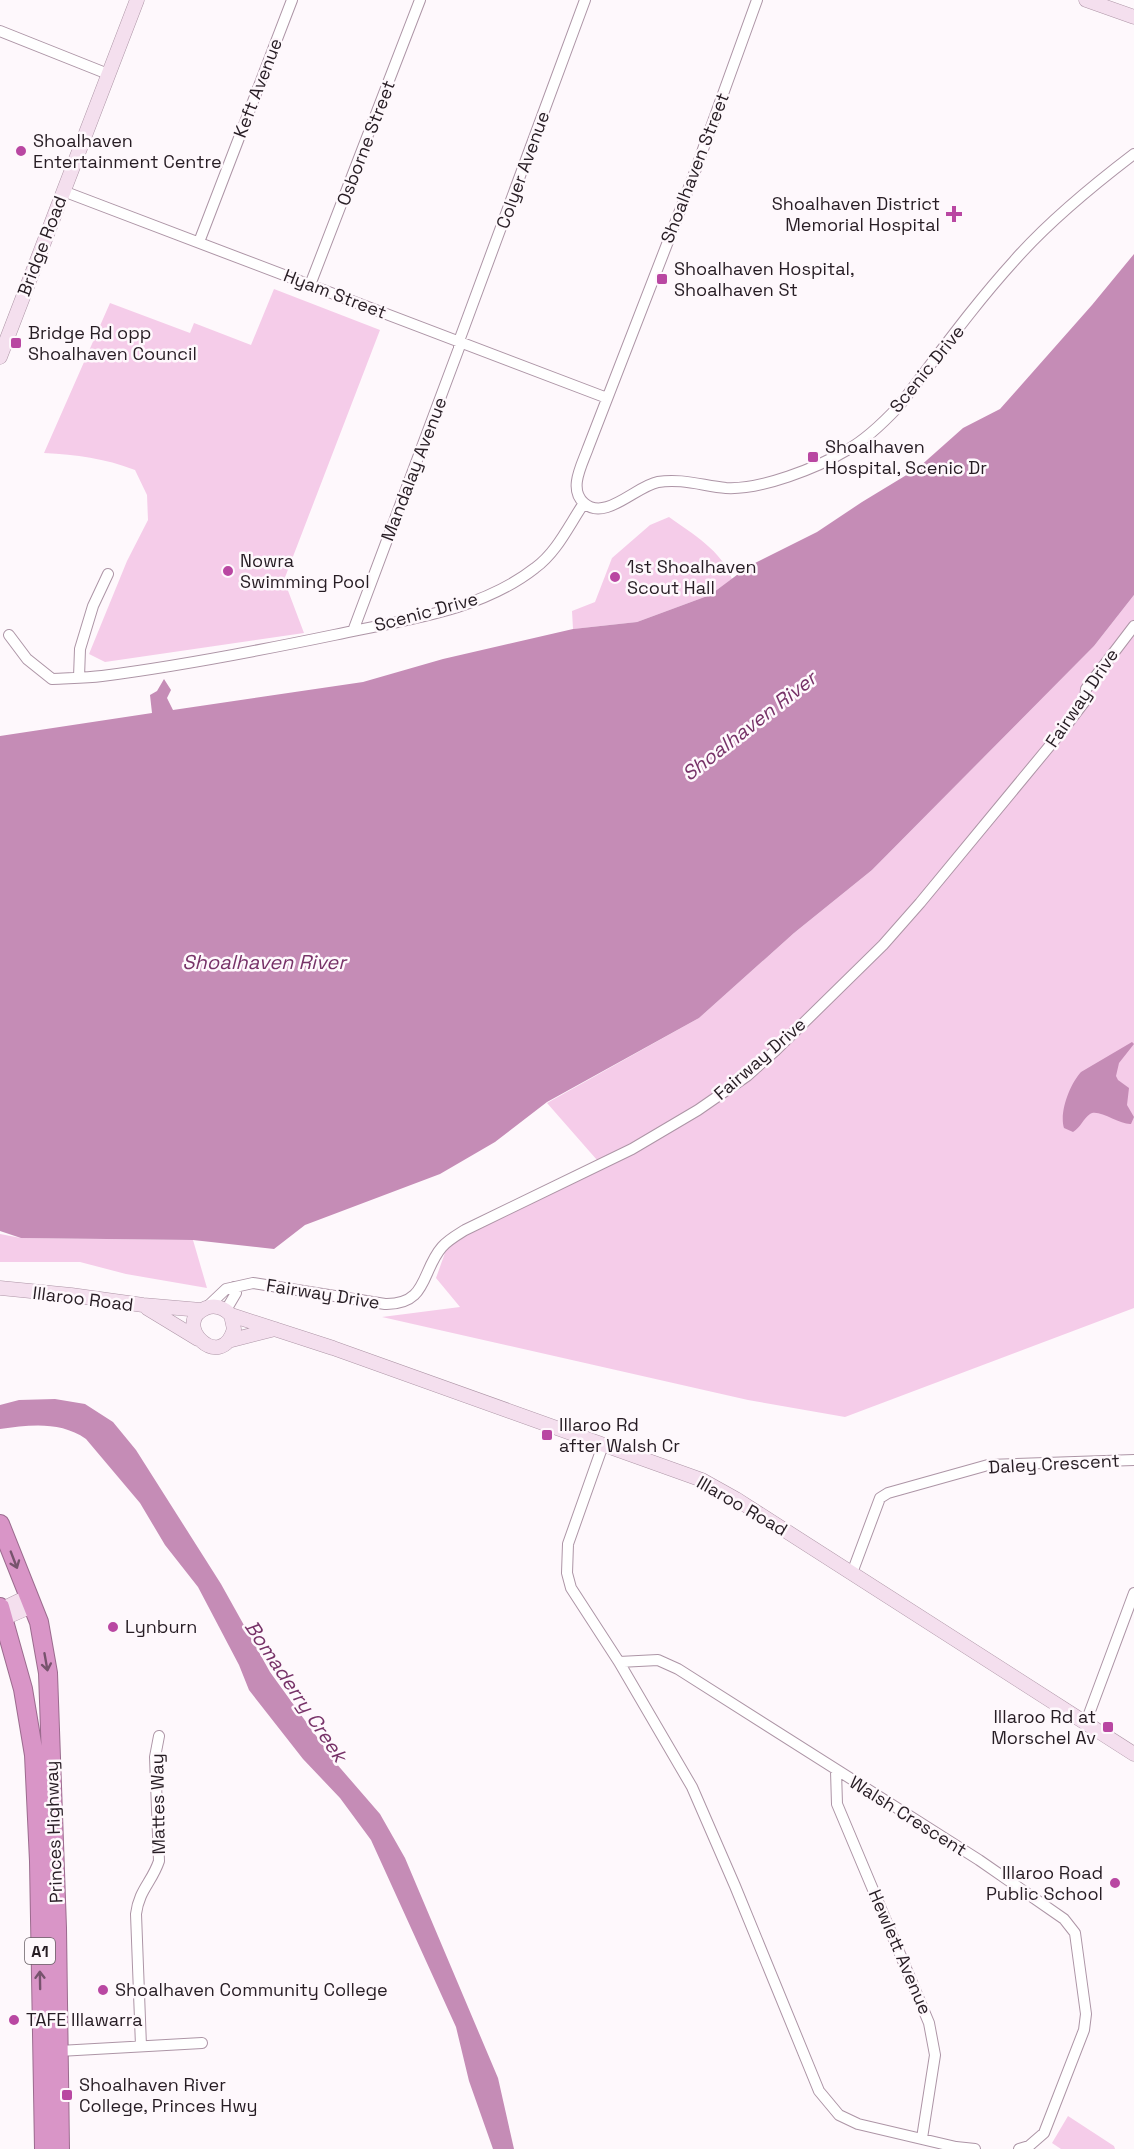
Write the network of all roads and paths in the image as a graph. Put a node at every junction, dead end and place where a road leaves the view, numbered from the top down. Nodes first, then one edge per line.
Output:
1 (137, 0) edge
2 (292, 0) edge
3 (420, 0) edge
4 (585, 0) edge
5 (757, 0) edge
6 (1094, 2) edge
7 (1134, 17) edge
8 (0, 32) edge
9 (108, 74) junction
10 (1134, 154) edge
11 (63, 190) junction
12 (199, 242) junction
13 (310, 285) junction
14 (459, 340) junction
15 (0, 357) edge
16 (607, 398) junction
17 (584, 503) junction
18 (108, 574) dead end
19 (1134, 626) edge
20 (353, 631) junction
21 (9, 635) dead end
22 (79, 677) junction
23 (234, 1287) junction
24 (0, 1288) edge
25 (24, 1292) junction
26 (0, 1298) edge
27 (143, 1305) junction
28 (204, 1309) junction
29 (228, 1313) junction
30 (277, 1328) junction
31 (198, 1339) junction
32 (228, 1341) junction
33 (603, 1445) junction
34 (1134, 1460) edge
35 (0, 1524) edge
36 (852, 1573) junction
37 (1134, 1593) edge
38 (30, 1601) junction
39 (1, 1613) edge
40 (619, 1662) junction
41 (1086, 1722) junction
42 (159, 1736) dead end
43 (1134, 1754) edge
44 (836, 1771) junction
45 (202, 2043) dead end
46 (141, 2046) junction
47 (58, 2051) junction
48 (922, 2138) junction
49 (44, 2142) edge
50 (60, 2149) edge
51 (975, 2149) edge
52 (1019, 2149) edge

1 - 9 main road, Bridge Road
2 - 12 street, Keft Avenue
3 - 13 street, Osborne Street
4 - 14 street, Colyer Avenue
5 - 16 street, Shoalhaven Street
6 - 7 main road
8 - 9 street
9 - 11 main road, Bridge Road
10 - 17 street, Scenic Drive
11 - 12 street, Hyam Street
11 - 15 main road, Bridge Road
12 - 13 street, Hyam Street
13 - 14 street, Hyam Street
14 - 16 street, Hyam Street
14 - 20 street, Mandalay Avenue
16 - 17 street, Shoalhaven Street
17 - 20 street, Scenic Drive
18 - 22 street
19 - 23 street, Fairway Drive
20 - 22 street, Scenic Drive
21 - 22 street, Scenic Drive
23 - 28 street
23 - 29 street
24 - 25 main road, Illaroo Road
25 - 26 main road, Illaroo Road
25 - 27 main road, Illaroo Road
27 - 28 main road, Illaroo Road
27 - 31 main road, Illaroo Road
28 - 29 main road, Illaroo Road
28 - 31 main road
29 - 30 main road, Illaroo Road
29 - 32 main road
30 - 32 main road, Illaroo Road
30 - 33 main road, Illaroo Road
31 - 32 main road, Illaroo Road
33 - 36 main road, Illaroo Road
33 - 40 street
34 - 36 street, Daley Crescent
35 -> 38 highway, Princes Highway / A1
36 - 41 main road, Illaroo Road
37 - 41 street
38 - 39 main road
38 -> 47 highway, Princes Highway / A1
49 -> 39 highway, Princes Highway / A1
40 - 44 street, Walsh Crescent
40 - 48 street
41 - 43 main road, Illaroo Road
42 - 46 street, Mattes Way
44 - 48 street, Hewlett Avenue
44 - 52 street, Walsh Crescent
45 - 46 street
46 - 47 street
47 - 49 street
47 - 50 highway, Princes Highway / A1
48 - 51 street

